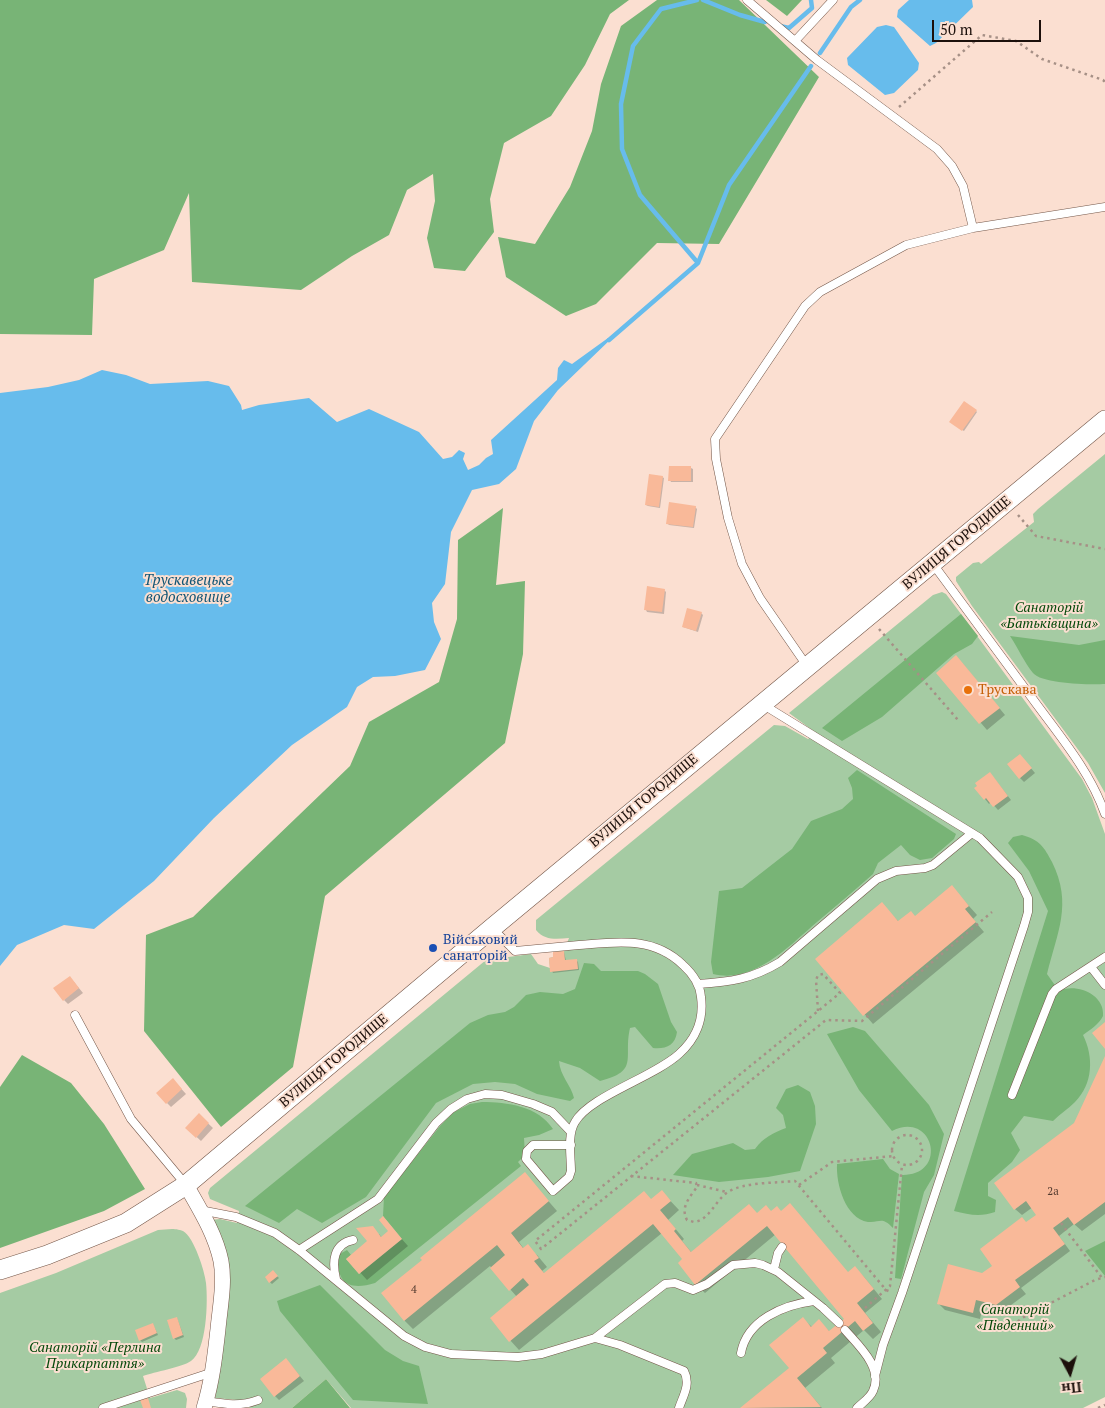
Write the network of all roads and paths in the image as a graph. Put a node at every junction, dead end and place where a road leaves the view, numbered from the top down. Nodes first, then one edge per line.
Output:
1 (747, 0) edge
2 (833, 0) edge
3 (795, 41) junction
4 (1105, 82) edge
5 (888, 113) junction
6 (1105, 206) edge
7 (973, 228) junction
8 (1105, 420) edge
9 (1018, 515) dead end
10 (1105, 549) edge
11 (933, 564) junction
12 (879, 629) dead end
13 (807, 666) junction
14 (762, 704) junction
15 (958, 720) dead end
16 (1105, 814) edge
17 (972, 833) junction
18 (992, 912) dead end
19 (492, 928) junction
20 (1105, 957) edge
21 (1091, 967) junction
22 (698, 984) junction
23 (1105, 985) edge
24 (818, 1011) junction
25 (75, 1014) dead end
26 (1012, 1095) dead end
27 (571, 1132) junction
28 (571, 1145) junction
29 (893, 1156) junction
30 (902, 1164) junction
31 (631, 1176) junction
32 (186, 1185) junction
33 (697, 1185) junction
34 (799, 1185) junction
35 (727, 1192) junction
36 (200, 1210) junction
37 (1061, 1223) dead end
38 (353, 1240) dead end
39 (782, 1247) dead end
40 (299, 1250) junction
41 (774, 1269) junction
42 (0, 1270) edge
43 (1104, 1278) edge
44 (336, 1279) junction
45 (886, 1290) junction
46 (902, 1293) junction
47 (814, 1301) junction
48 (865, 1308) dead end
49 (839, 1323) dead end
50 (845, 1330) dead end
51 (1008, 1330) dead end
52 (595, 1338) junction
53 (741, 1353) dead end
54 (213, 1372) junction
55 (875, 1376) junction
56 (258, 1400) dead end
57 (205, 1404) edge
58 (121, 1405) edge
59 (1105, 1405) edge
60 (103, 1408) edge
61 (679, 1408) edge
62 (857, 1408) edge
63 (1098, 1408) edge

1 - 3 lane
2 - 3 lane
3 - 5 lane
4 - 5 path
5 - 7 lane
6 - 7 lane
7 - 13 lane
8 - 11 street, ВУЛИЦЯ ГОРОДИЩЕ
9 - 10 path
11 - 13 street, ВУЛИЦЯ ГОРОДИЩЕ
11 - 16 lane
12 - 15 path
13 - 14 street, ВУЛИЦЯ ГОРОДИЩЕ
14 - 17 lane
14 - 19 street, ВУЛИЦЯ ГОРОДИЩЕ
17 - 22 lane
17 - 46 lane
18 - 31 path
19 - 22 lane
19 - 32 street, ВУЛИЦЯ ГОРОДИЩЕ
20 - 21 lane
21 - 23 lane
21 - 26 lane
22 - 27 lane
24 - 24 path
24 - 31 path
25 - 32 lane
27 - 28 lane
27 - 40 lane
28 - 28 lane
29 - 30 path
29 - 30 path
29 - 34 path
30 - 45 path
31 - 33 path
32 - 36 street
32 - 42 street, ВУЛИЦЯ ГОРОДИЩЕ
33 - 35 path
33 - 35 path
34 - 35 path
34 - 45 path
36 - 40 lane
36 - 54 street
37 - 43 path
38 - 44 lane
39 - 41 lane
40 - 44 lane
41 - 47 lane
41 - 52 lane
43 - 51 path
44 - 52 lane
45 - 46 path
45 - 48 path
46 - 55 lane
47 - 49 lane
47 - 53 lane
50 - 55 lane
52 - 61 lane
54 - 57 street
54 - 58 lane
55 - 62 lane
56 - 57 lane
58 - 60 lane
59 - 63 path

